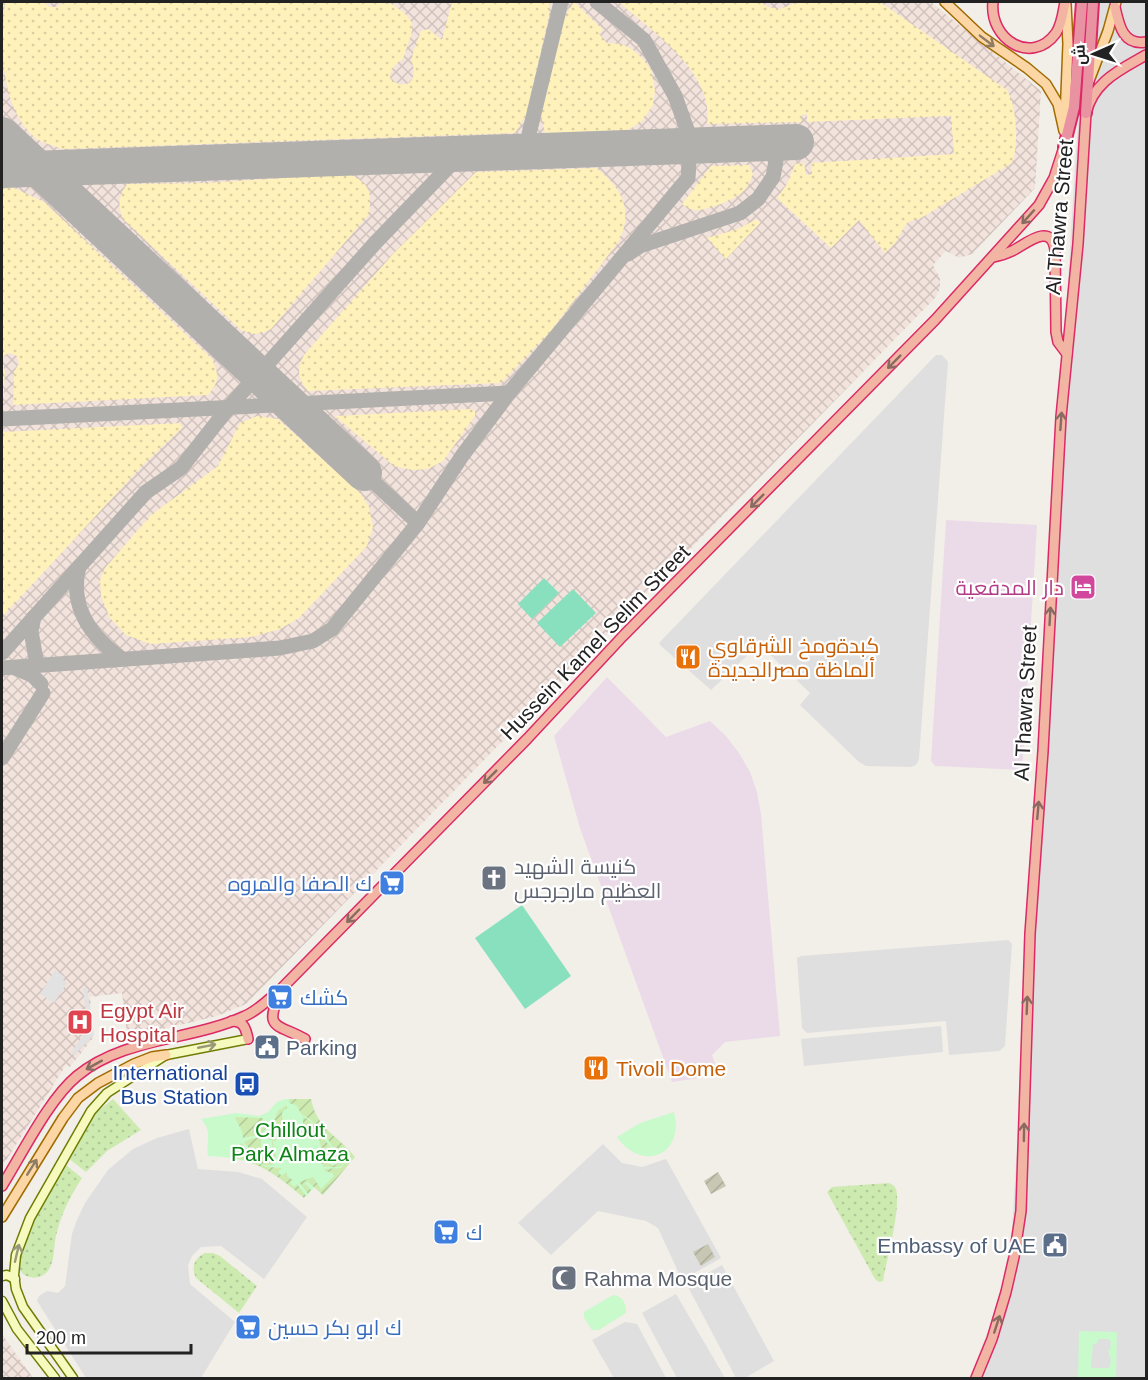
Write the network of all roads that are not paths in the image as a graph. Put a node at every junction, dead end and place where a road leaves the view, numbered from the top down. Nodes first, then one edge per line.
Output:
1 (945, 2) edge
2 (993, 2) edge
3 (1066, 2) edge
4 (1082, 2) edge
5 (1093, 2) edge
6 (1115, 4) edge
7 (1086, 22) junction
8 (1146, 42) edge
9 (1146, 55) edge
10 (1087, 86) junction
11 (1086, 113) junction
12 (1064, 131) junction
13 (1064, 147) junction
14 (991, 258) junction
15 (1067, 354) junction
16 (282, 988) junction
17 (231, 1021) junction
18 (248, 1039) joint
19 (305, 1039) dead end
20 (166, 1056) junction
21 (2, 1186) edge
22 (2, 1217) edge
23 (2, 1276) edge
24 (15, 1279) junction
25 (2, 1301) edge
26 (55, 1378) edge
27 (73, 1378) edge
28 (976, 1378) edge

1 -> 12 main road
2 - 3 highway
3 - 12 main road
4 - 7 highway
5 - 7 highway
6 - 8 highway
6 - 10 main road
7 - 10 highway, Al Thawra Street
7 - 13 highway, Al Thawra Street
9 - 11 highway
10 - 11 highway, Al Thawra Street
11 - 15 highway, Al Thawra Street
12 - 13 main road
13 -> 14 highway, Hussein Kamel Selim Street
14 - 15 highway
14 -> 16 highway, Hussein Kamel Selim Street
28 -> 15 highway, Al Thawra Street
16 - 17 highway, Hussein Kamel Selim Street
16 - 19 highway
17 - 18 highway
17 -> 21 highway, Hussein Kamel Selim Street
20 -> 18 main road
22 -> 20 main road
24 -> 20 main road
23 - 24 main road
24 - 27 main road
25 - 26 main road

